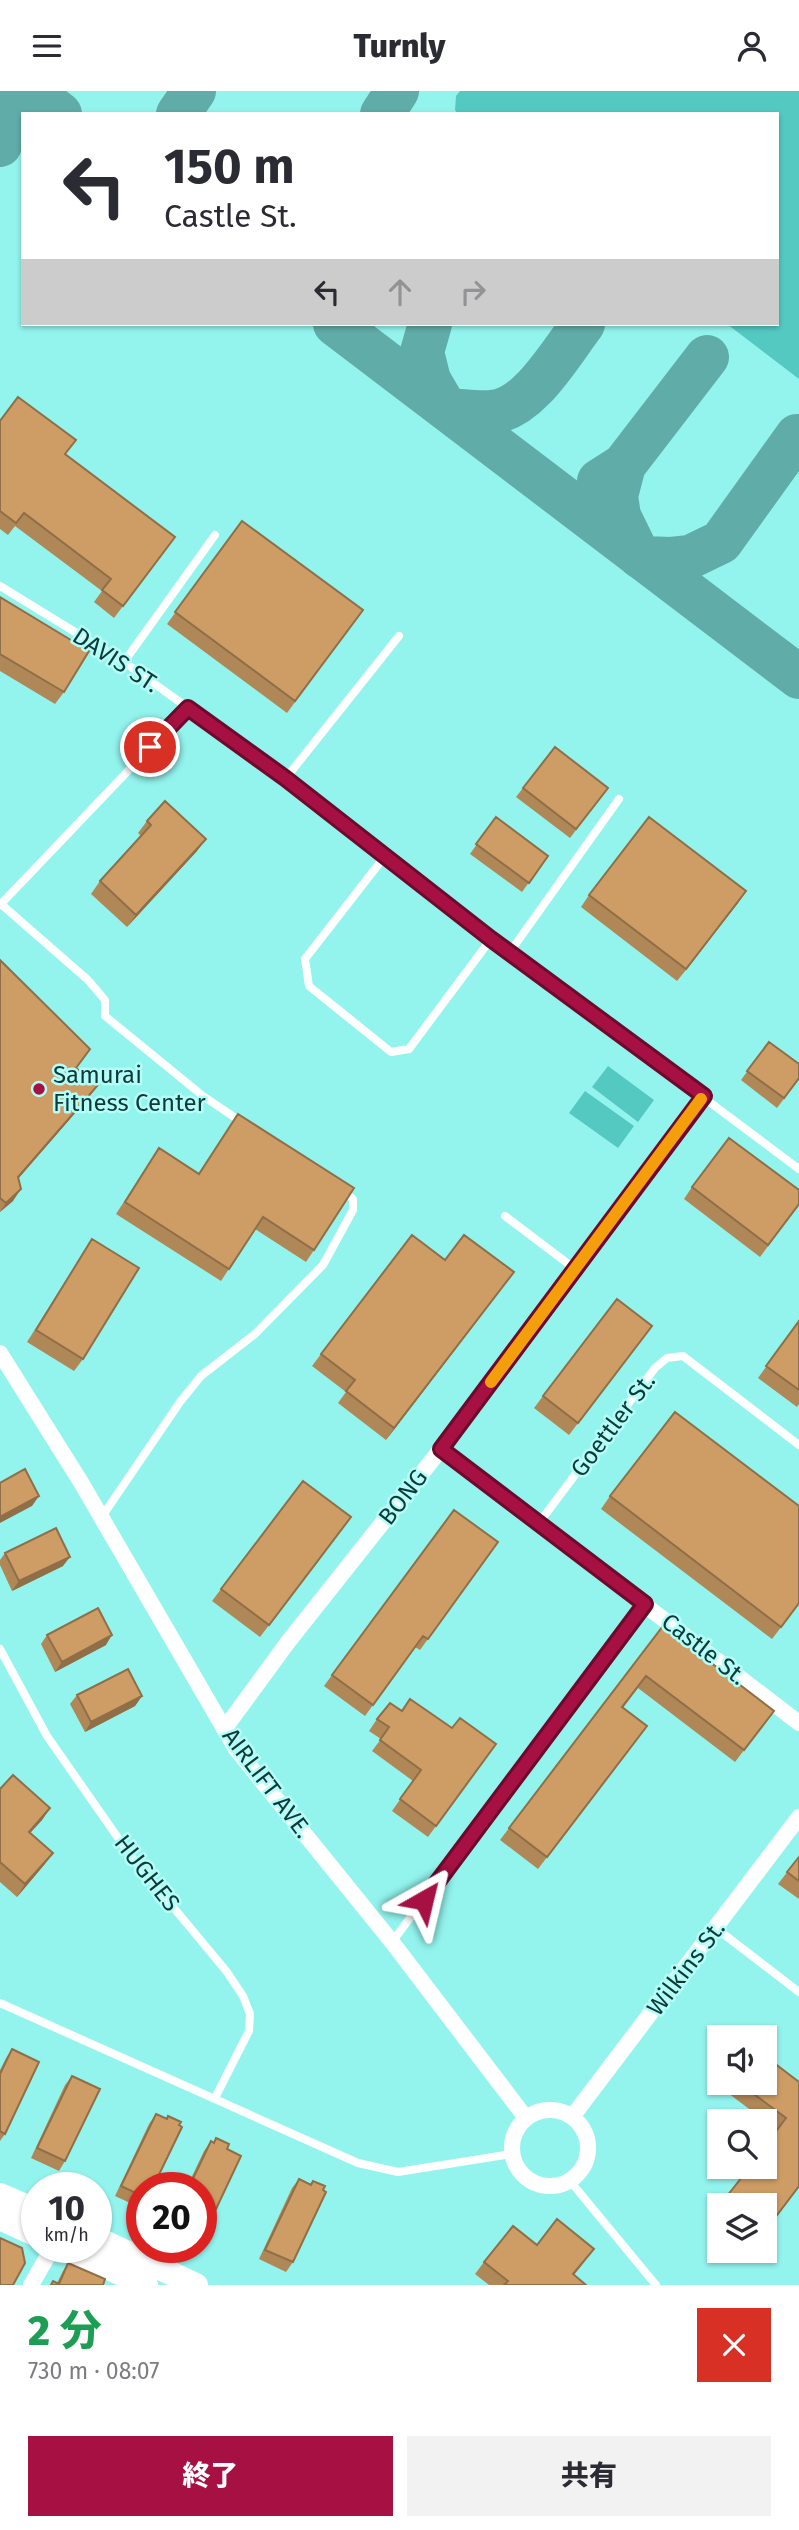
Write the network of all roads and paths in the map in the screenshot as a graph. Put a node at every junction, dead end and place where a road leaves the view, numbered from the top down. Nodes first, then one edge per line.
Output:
1 (215, 535) dead end
2 (0, 586) edge
3 (399, 636) dead end
4 (124, 662) junction
5 (188, 708) junction
6 (285, 778) junction
7 (619, 799) dead end
8 (385, 856) junction
9 (1, 904) edge
10 (491, 939) junction
11 (510, 952) junction
12 (704, 1096) junction
13 (247, 1125) edge
14 (799, 1169) edge
15 (334, 1184) edge
16 (505, 1216) dead end
17 (575, 1269) junction
18 (0, 1353) edge
19 (799, 1444) edge
20 (441, 1449) junction
21 (101, 1517) junction
22 (539, 1523) junction
23 (645, 1604) junction
24 (0, 1650) edge
25 (799, 1723) edge
26 (225, 1728) junction
27 (799, 1817) edge
28 (717, 1929) junction
29 (392, 1942) junction
30 (799, 1992) edge
31 (0, 2003) edge
32 (215, 2098) junction
33 (572, 2117) junction
34 (526, 2118) junction
35 (512, 2154) junction
36 (569, 2181) junction
37 (0, 2195) edge
38 (21, 2204) edge
39 (0, 2218) edge
40 (21, 2228) edge
41 (112, 2246) edge
42 (44, 2263) edge
43 (97, 2263) edge
44 (31, 2285) edge
45 (146, 2285) edge
46 (196, 2285) edge
47 (656, 2285) edge

1 - 4 lane
2 - 4 lane, DAVIS ST.
3 - 6 lane
4 - 5 lane, DAVIS ST.
5 - 6 lane, DAVIS ST.
5 - 9 lane
6 - 8 lane, DAVIS ST.
7 - 11 lane
8 - 10 lane, DAVIS ST.
8 - 10 lane
9 - 13 lane
10 - 11 lane, DAVIS ST.
11 - 12 lane, DAVIS ST.
12 - 14 lane, DAVIS ST.
12 - 17 street, BONG
15 - 21 lane
16 - 17 lane
17 - 20 street, BONG
18 - 21 street, AIRLIFT AVE.
19 - 22 lane, Goettler St.
20 - 22 street, Castle St.
20 - 26 street, BONG
21 - 26 street, AIRLIFT AVE.
22 - 23 street, Castle St.
23 - 25 street, Castle St.
23 - 29 lane
24 - 32 lane, HUGHES
26 - 29 street, AIRLIFT AVE.
27 - 28 street, Wilkins St.
28 - 30 lane
28 - 33 street, Wilkins St.
29 - 34 street, AIRLIFT AVE.
31 - 32 lane
32 - 35 lane
33 - 34 street
33 - 36 street
34 - 35 street
35 - 36 street
36 - 47 lane
37 - 38 highway
39 - 40 highway
41 - 46 highway
42 - 44 street
43 - 45 highway

